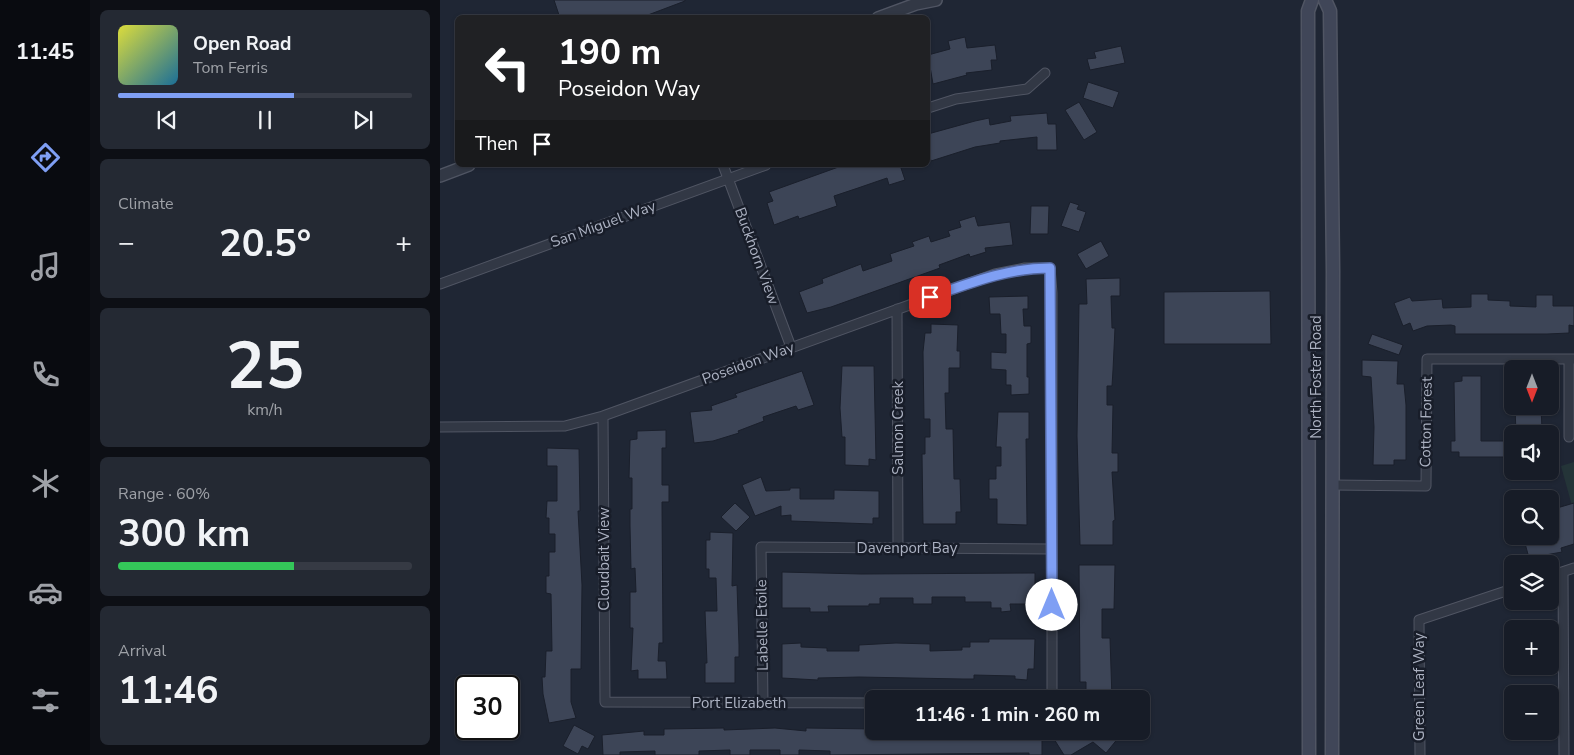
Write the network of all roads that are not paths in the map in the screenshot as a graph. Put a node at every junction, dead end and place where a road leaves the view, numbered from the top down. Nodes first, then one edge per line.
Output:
1 (936, 0) edge
2 (1312, 0) edge
3 (1325, 0) edge
4 (886, 15) edge
5 (1045, 73) dead end
6 (930, 107) edge
7 (464, 167) edge
8 (724, 167) edge
9 (760, 167) edge
10 (440, 176) edge
11 (728, 178) junction
12 (440, 284) edge
13 (897, 309) junction
14 (791, 347) junction
15 (1572, 358) edge
16 (604, 416) junction
17 (440, 426) edge
18 (1569, 437) dead end
19 (1332, 485) junction
20 (761, 547) joint
21 (898, 548) junction
22 (1052, 549) junction
23 (1574, 568) edge
24 (1563, 572) junction
25 (1559, 573) edge
26 (1504, 592) edge
27 (1052, 690) edge
28 (605, 702) joint
29 (763, 703) junction
30 (865, 703) edge
31 (1309, 755) edge
32 (1332, 755) edge
33 (1420, 755) edge
34 (1564, 755) edge

1 - 4 street
2 - 31 main road, North Foster Road
3 - 19 main road, North Foster Road
5 - 6 street
7 - 10 street
8 - 11 street, Buckhorn View
9 - 11 street, San Miguel Way
11 - 12 street, San Miguel Way
11 - 14 street, Buckhorn View
13 - 14 street, Poseidon Way
13 - 21 street, Salmon Creek
13 - 22 street, Poseidon Way
14 - 16 street, Poseidon Way
15 - 18 street
15 - 19 street, Cotton Forest
16 - 17 street, Poseidon Way
16 - 28 street, Cloudbait View
19 - 32 main road, North Foster Road
20 - 21 street, Davenport Bay
20 - 29 street, Labelle Etoile
21 - 22 street, Davenport Bay
22 - 27 street
23 - 24 street
24 - 25 street
24 - 34 street
26 - 33 street, Green Leaf Way
28 - 29 street, Port Elizabeth
29 - 30 street, Port Elizabeth

